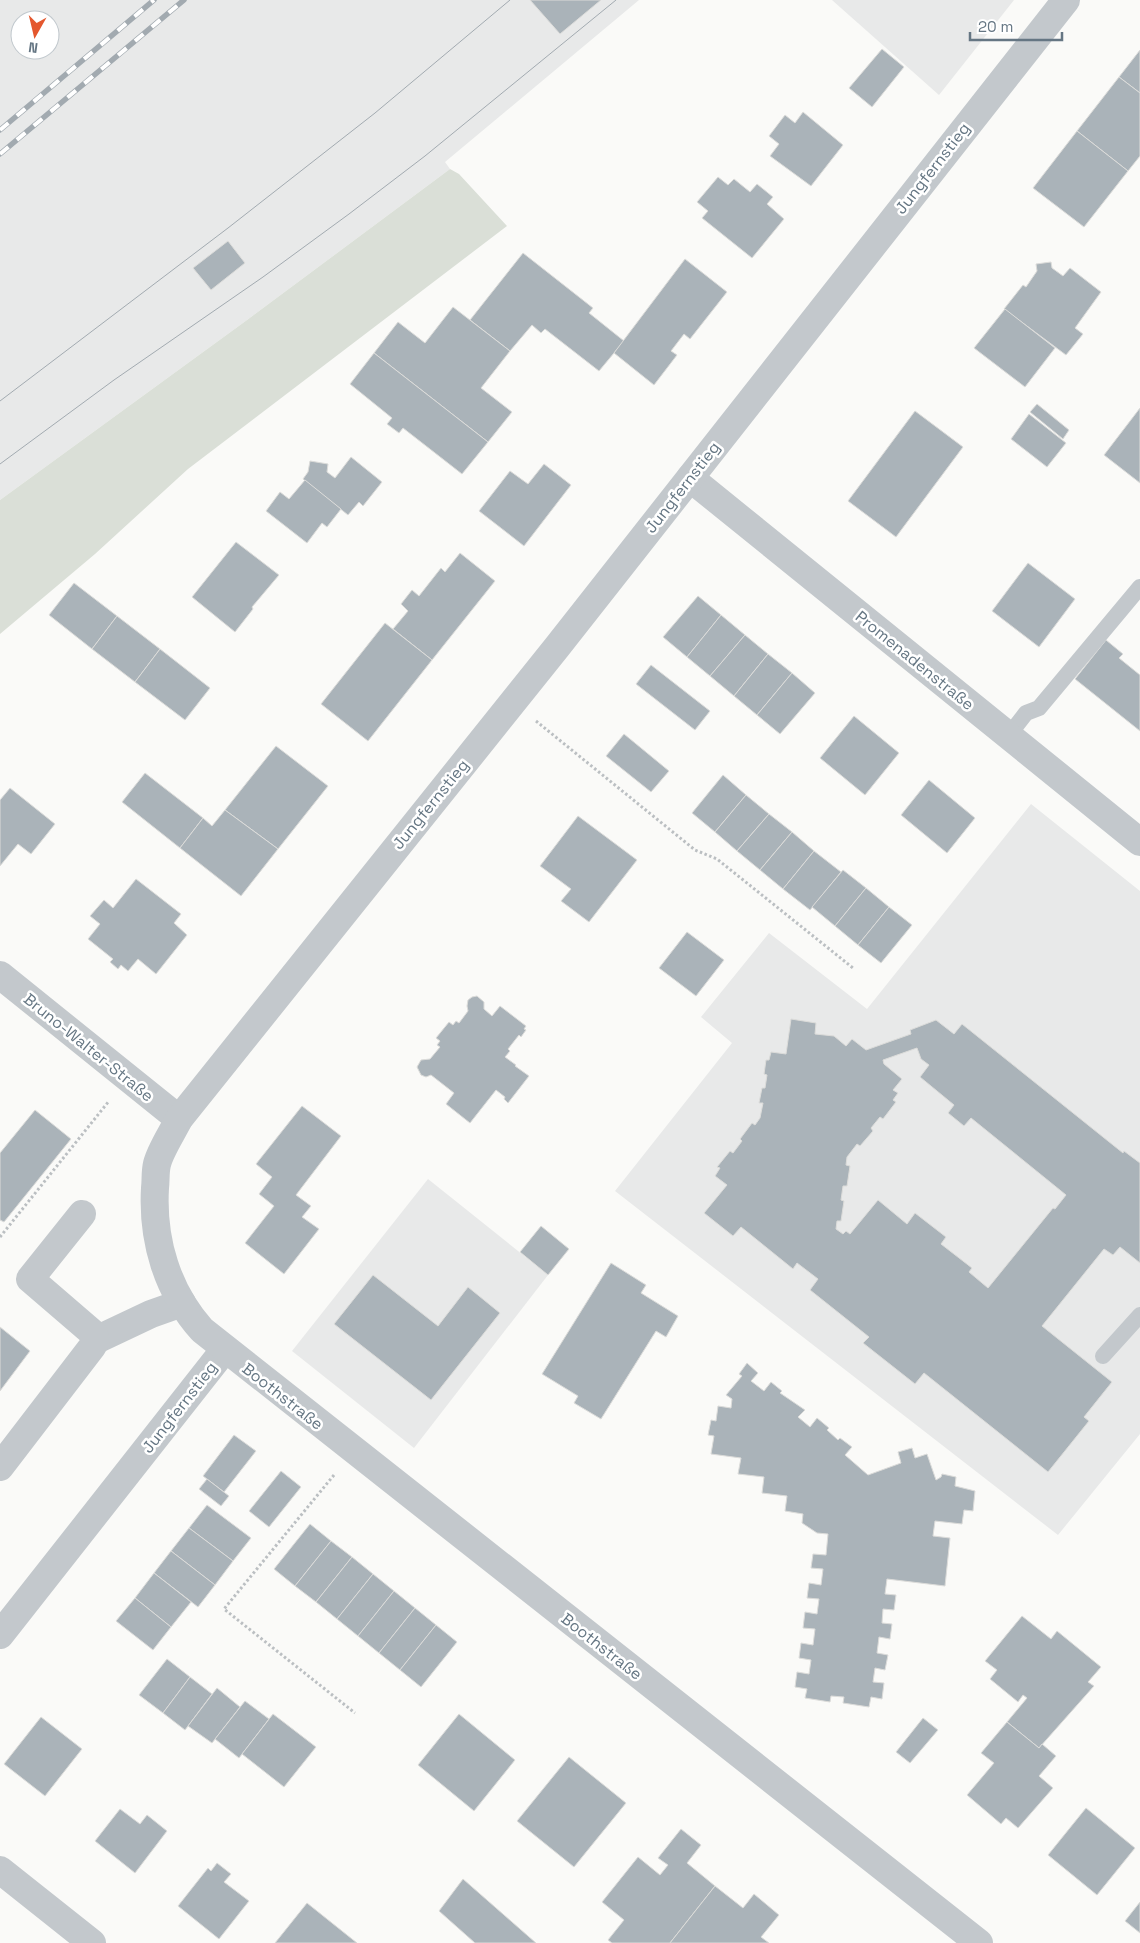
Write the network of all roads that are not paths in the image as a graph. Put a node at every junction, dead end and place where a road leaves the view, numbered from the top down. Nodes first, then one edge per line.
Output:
1 (1066, 0) edge
2 (690, 478) junction
3 (1140, 586) edge
4 (1009, 735) junction
5 (1140, 842) edge
6 (0, 975) edge
7 (179, 1119) junction
8 (82, 1214) dead end
9 (182, 1303) junction
10 (1140, 1315) edge
11 (96, 1340) junction
12 (224, 1349) junction
13 (1103, 1356) dead end
14 (0, 1467) edge
15 (0, 1635) edge
16 (0, 1870) edge
17 (92, 1943) edge
18 (979, 1943) edge

1 - 2 street, Jungfernstieg
2 - 4 street, Promenadenstraße
2 - 7 street, Jungfernstieg
3 - 4 lane
4 - 5 street, Promenadenstraße
6 - 7 street, Bruno-Walter-Straße
7 - 9 street, Jungfernstieg
8 - 11 street
9 - 11 street
9 - 12 street, Jungfernstieg
10 - 13 lane
11 - 14 street
12 - 15 street, Jungfernstieg
12 - 18 street, Boothstraße
16 - 17 street

